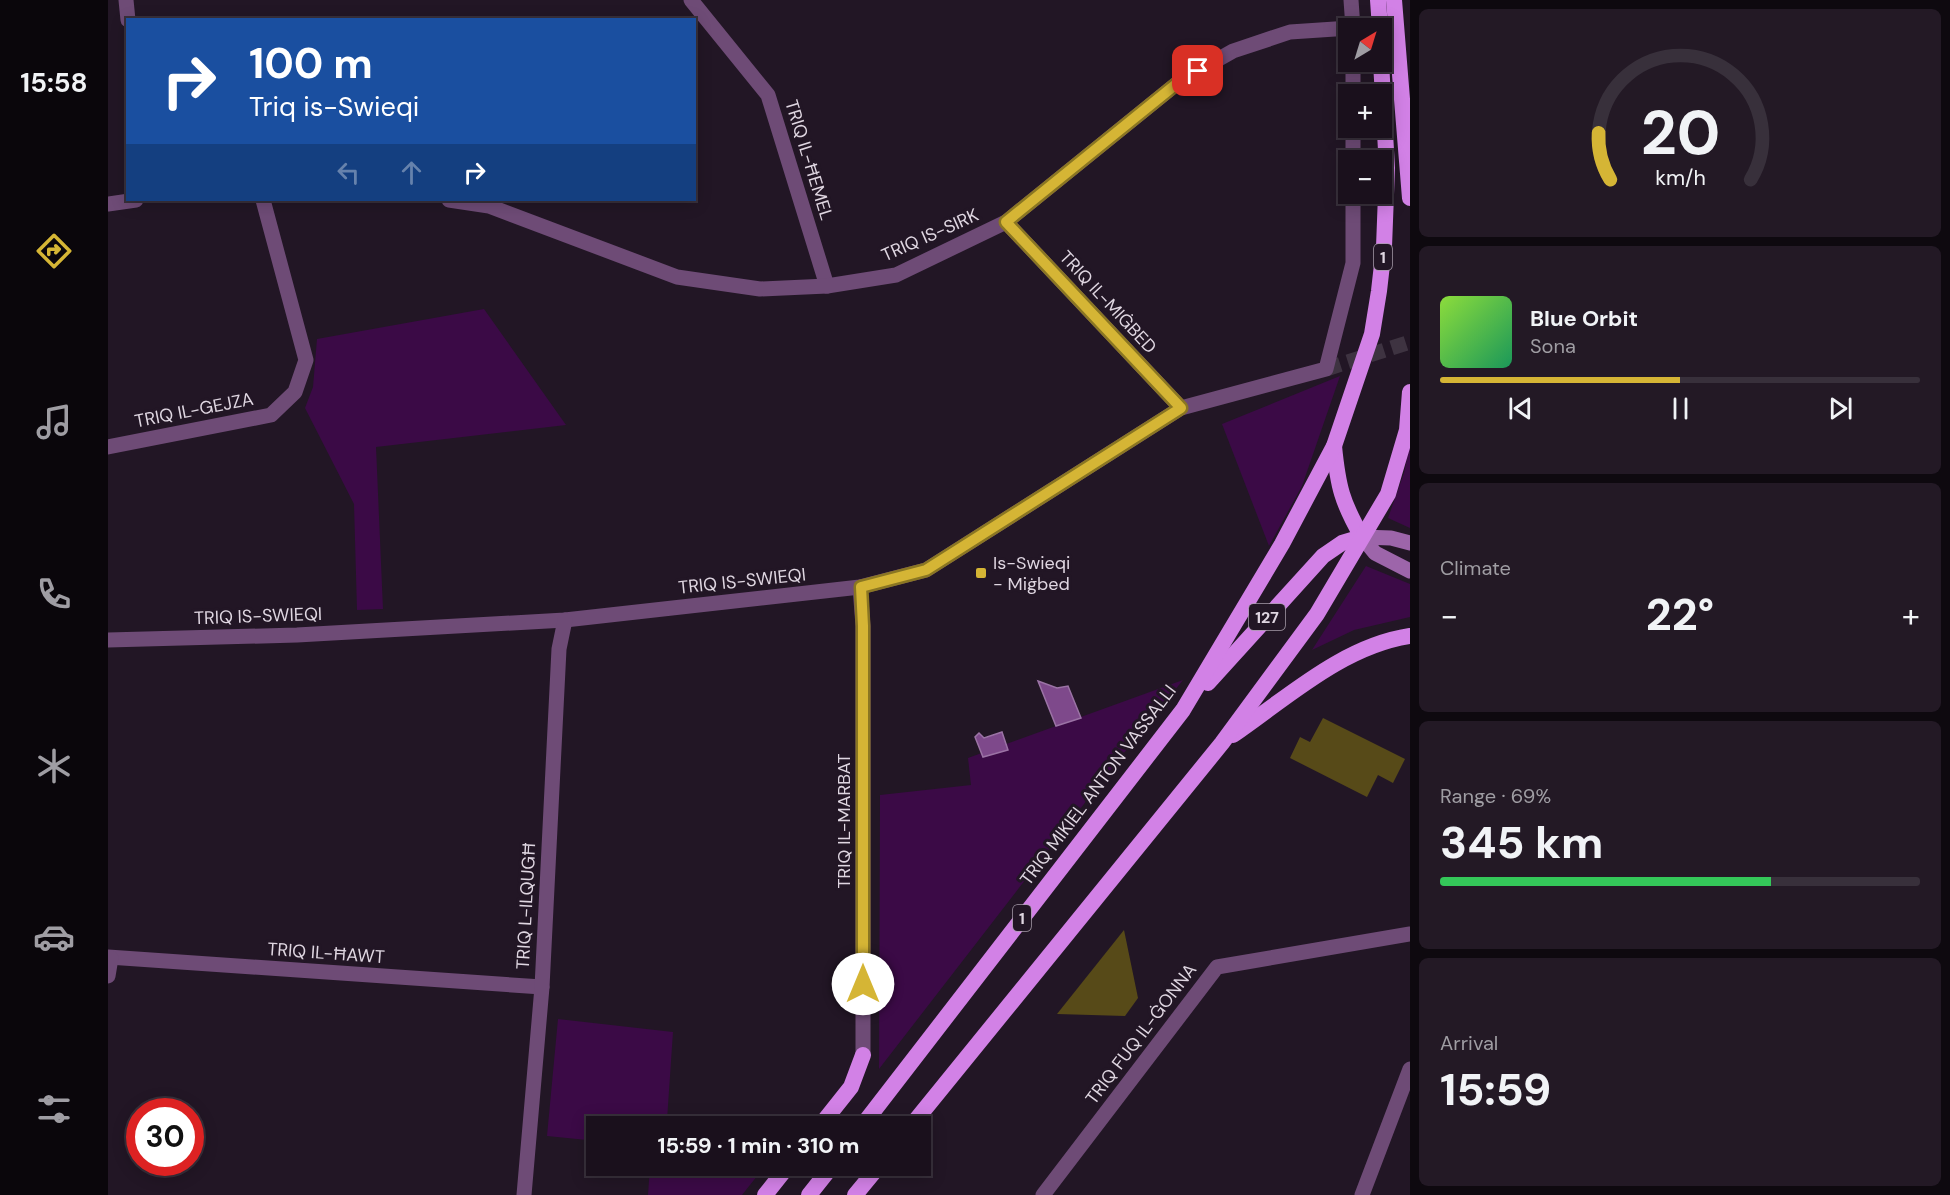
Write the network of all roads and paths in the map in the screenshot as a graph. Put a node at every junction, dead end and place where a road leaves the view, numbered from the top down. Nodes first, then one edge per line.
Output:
1 (126, 0) edge
2 (691, 0) edge
3 (1351, 0) edge
4 (1378, 0) edge
5 (1394, 0) edge
6 (129, 18) edge
7 (1352, 18) edge
8 (1379, 18) edge
9 (1338, 29) edge
10 (1382, 72) edge
11 (1410, 198) edge
12 (129, 201) edge
13 (263, 201) edge
14 (456, 201) edge
15 (108, 204) edge
16 (1353, 204) edge
17 (1006, 222) junction
18 (827, 286) junction
19 (1410, 392) edge
20 (1181, 408) junction
21 (108, 447) edge
22 (1334, 447) junction
23 (1362, 537) junction
24 (1410, 543) edge
25 (1410, 571) edge
26 (861, 587) junction
27 (565, 620) junction
28 (1410, 636) edge
29 (108, 640) edge
30 (1183, 710) junction
31 (1222, 743) junction
32 (1410, 934) edge
33 (110, 958) edge
34 (108, 976) edge
35 (542, 987) junction
36 (863, 1055) joint
37 (1410, 1069) edge
38 (828, 1116) edge
39 (870, 1116) edge
40 (919, 1116) edge
41 (780, 1176) edge
42 (824, 1176) edge
43 (871, 1176) edge
44 (524, 1195) edge
45 (765, 1195) edge
46 (809, 1195) edge
47 (855, 1195) edge
48 (1043, 1195) edge
49 (1362, 1195) edge

1 - 6 street
2 - 18 street, TRIQ IL-ĦEMEL
3 - 7 street
4 - 8 highway
5 - 11 highway
9 - 17 street, TRIQ IS-SIRK
10 - 22 highway, 1
12 - 15 street
13 - 21 street, TRIQ IL-GEJZA
14 - 18 street, TRIQ IS-SIRK
16 - 20 street, TRIQ IS-SWIEQI
17 - 18 street, TRIQ IS-SIRK
17 - 20 street, TRIQ IL-MIĠBED
19 - 23 highway
20 - 26 street, TRIQ IS-SWIEQI
22 - 23 highway
22 - 30 highway, TRIQ MIKIEL ANTON VASSALLI / 1
23 - 24 main road, 127
23 - 25 main road
23 - 30 highway, 127
23 - 31 highway
26 - 27 street, TRIQ IS-SWIEQI
26 - 36 street, TRIQ IL-MARBAT
27 - 29 street, TRIQ IS-SWIEQI
27 - 35 street, TRIQ L-ILQUGĦ
28 - 31 highway
30 - 39 highway, TRIQ MIKIEL ANTON VASSALLI / 1
31 - 40 highway
32 - 48 street, TRIQ FUQ IL-ĠONNA
33 - 34 street
33 - 35 street, TRIQ IL-ĦAWT
35 - 44 street, TRIQ L-ILQUGĦ
36 - 38 highway
37 - 49 street
41 - 45 highway
42 - 46 highway
43 - 47 highway

